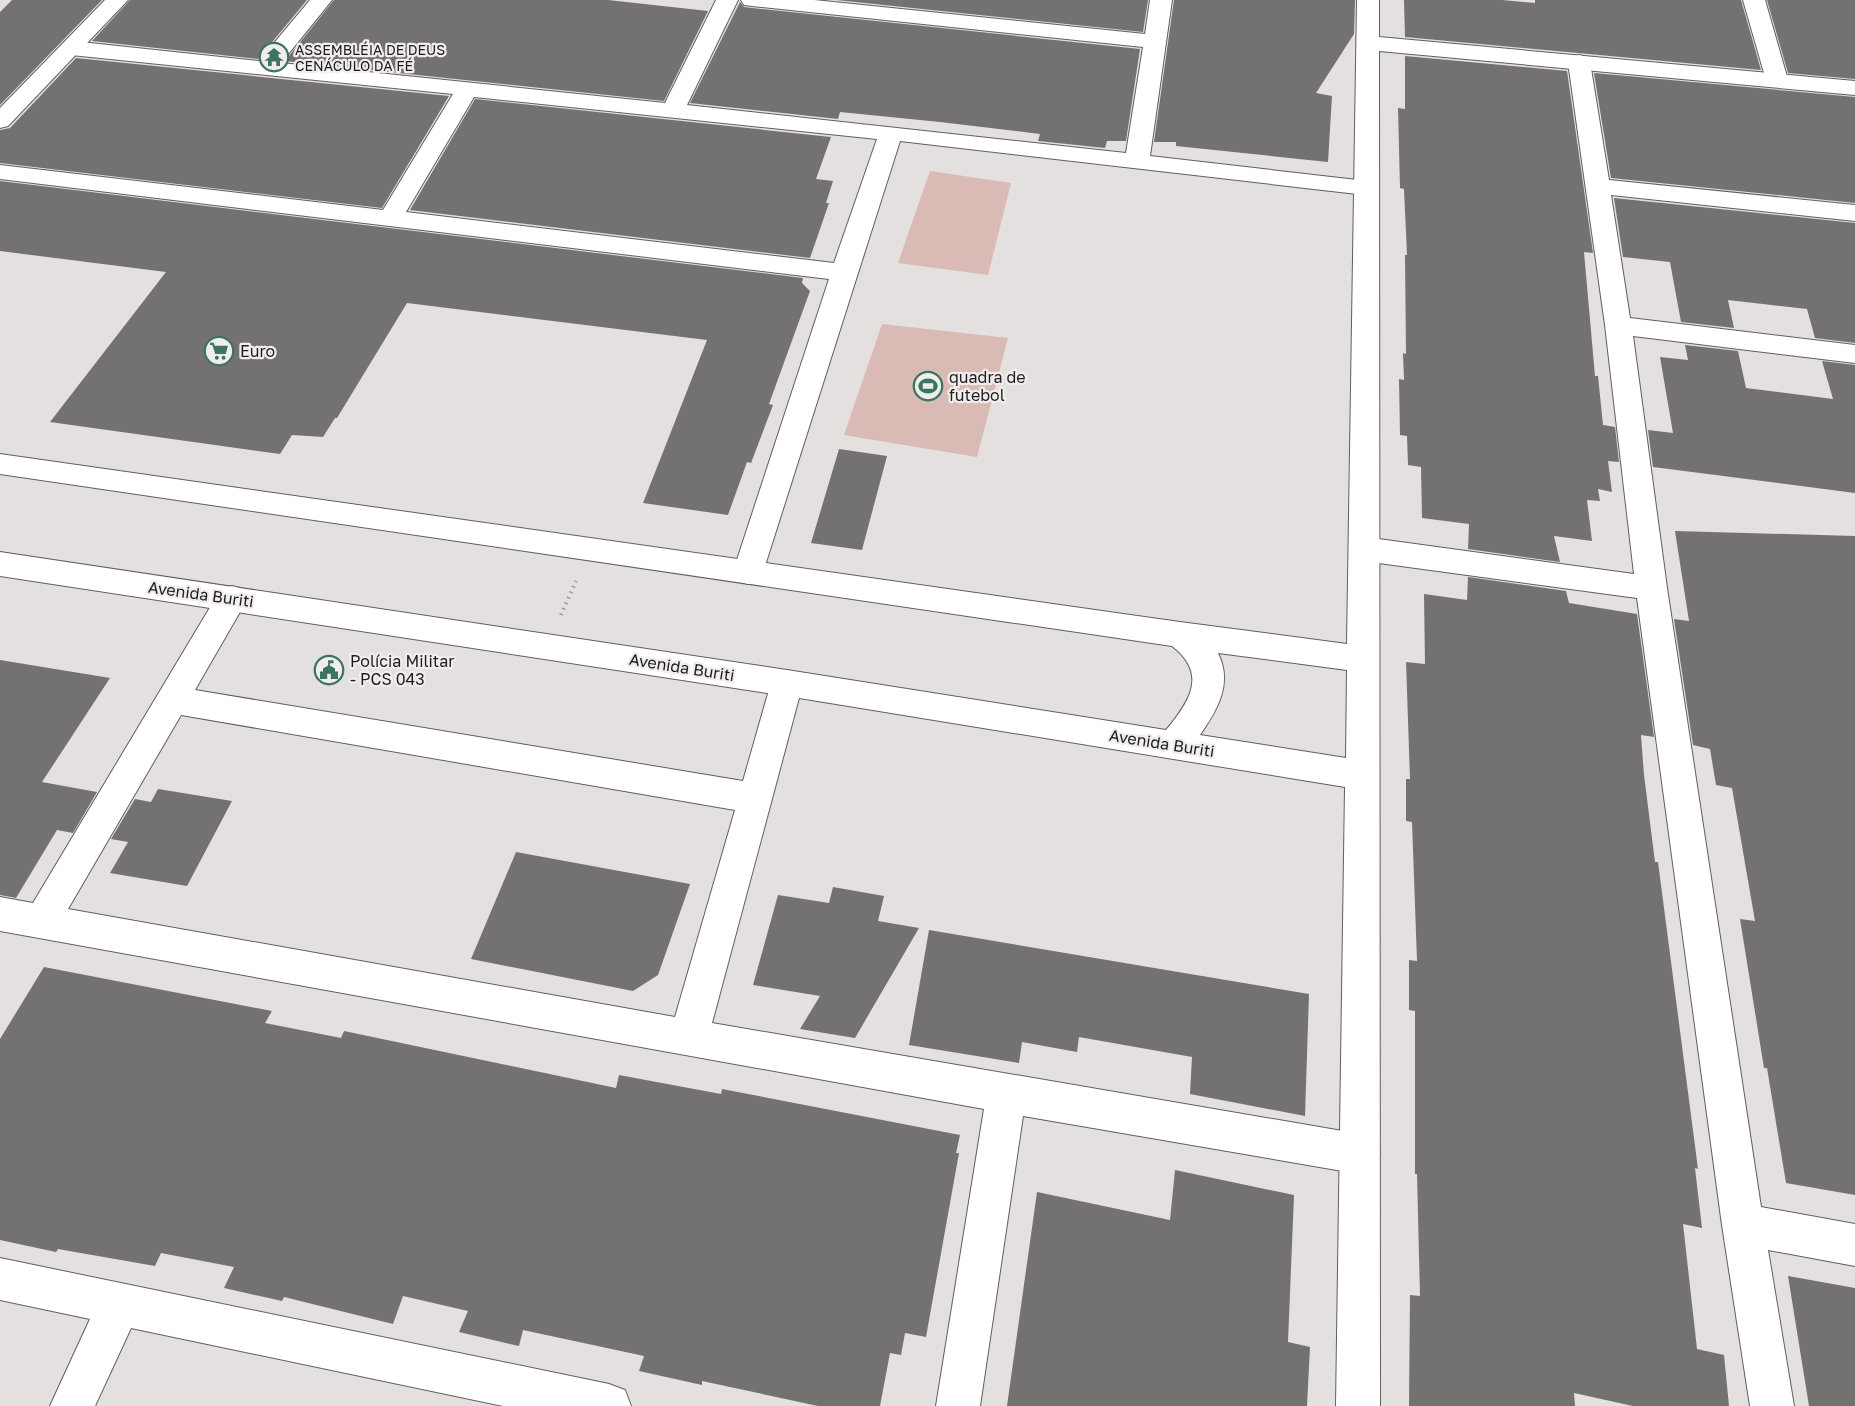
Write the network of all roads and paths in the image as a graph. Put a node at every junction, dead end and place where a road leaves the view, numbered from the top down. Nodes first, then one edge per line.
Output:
1 (117, 0) edge
2 (321, 0) edge
3 (728, 0) edge
4 (752, 0) edge
5 (982, 0) edge
6 (1161, 0) edge
7 (1368, 0) edge
8 (1754, 0) edge
9 (976, 23) junction
10 (1155, 42) junction
11 (1367, 43) junction
12 (71, 48) junction
13 (1579, 62) junction
14 (266, 68) junction
15 (1777, 80) junction
16 (1855, 88) edge
17 (467, 90) junction
18 (672, 111) junction
19 (0, 121) edge
20 (891, 133) junction
21 (1137, 162) junction
22 (0, 172) edge
23 (1597, 186) junction
24 (1366, 188) junction
25 (1855, 213) edge
26 (391, 217) junction
27 (844, 272) junction
28 (1618, 325) junction
29 (1855, 355) edge
30 (0, 464) edge
31 (589, 549) junction
32 (1364, 549) junction
33 (0, 564) edge
34 (748, 572) junction
35 (1651, 588) junction
36 (232, 598) junction
37 (1180, 635) junction
38 (548, 646) junction
39 (1363, 659) junction
40 (787, 683) junction
41 (172, 699) junction
42 (1173, 745) junction
43 (1362, 775) junction
44 (754, 798) junction
45 (0, 914) edge
46 (42, 921) junction
47 (689, 1036) junction
48 (1006, 1095) junction
49 (1360, 1154) junction
50 (1743, 1225) junction
51 (1855, 1245) edge
52 (0, 1279) edge
53 (120, 1304) junction
54 (72, 1406) edge
55 (609, 1406) edge
56 (958, 1406) edge
57 (1358, 1406) edge
58 (1772, 1406) edge

1 - 12 street
2 - 14 street
3 - 18 street
4 - 9 street
5 - 9 street
6 - 10 street
7 - 11 street
8 - 15 street
9 - 10 street
10 - 21 street
11 - 13 street
11 - 24 street
12 - 14 street
12 - 19 street
13 - 15 street
13 - 23 street
14 - 17 street
15 - 16 street
17 - 18 street
17 - 26 street
18 - 20 street
20 - 21 street
20 - 27 street
21 - 24 street
22 - 26 street
23 - 25 street
23 - 28 street
24 - 32 street
26 - 27 street
27 - 34 street
28 - 29 street
28 - 35 street
30 - 31 street
31 - 34 street
31 - 38 path
32 - 35 street
32 - 39 street
33 - 36 street, Avenida Buriti
34 - 37 street
35 - 50 street
36 - 38 street, Avenida Buriti
36 - 41 street
37 - 39 street
37 - 42 street
38 - 40 street, Avenida Buriti
39 - 43 street
40 - 42 street, Avenida Buriti
40 - 44 street
41 - 44 street
41 - 46 street
42 - 43 street, Avenida Buriti
43 - 49 street
44 - 47 street
45 - 46 street
46 - 47 street
47 - 48 street
48 - 49 street
48 - 56 street
49 - 57 street
50 - 51 street
50 - 58 street
52 - 53 street
53 - 54 street
53 - 55 street

